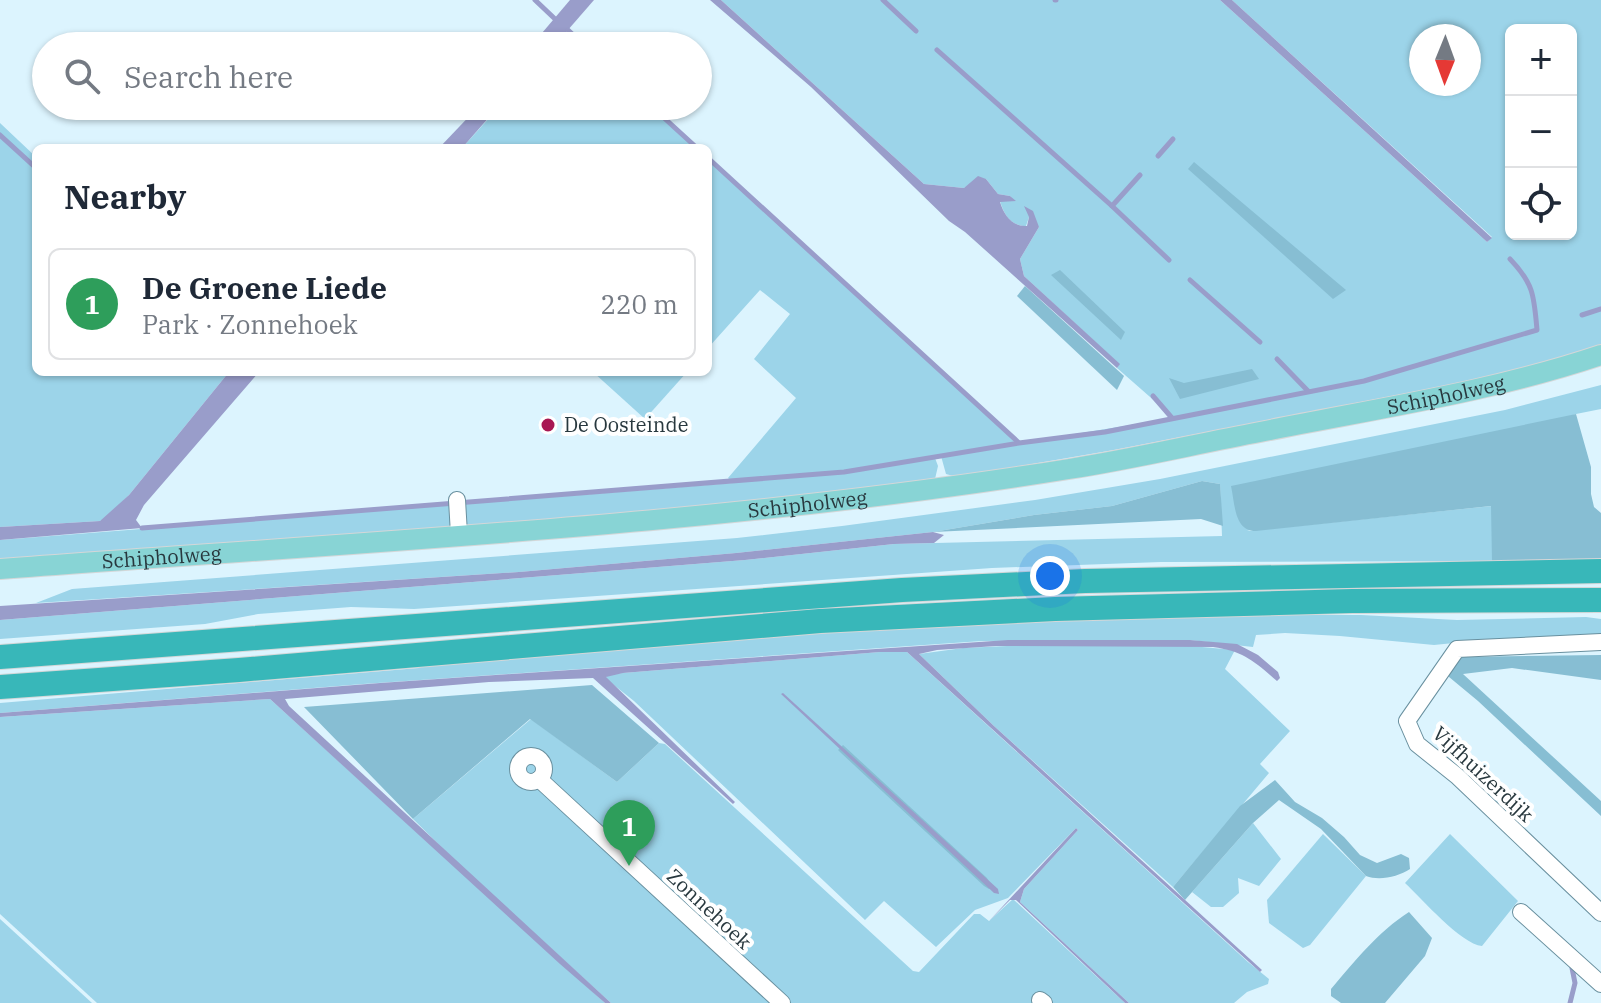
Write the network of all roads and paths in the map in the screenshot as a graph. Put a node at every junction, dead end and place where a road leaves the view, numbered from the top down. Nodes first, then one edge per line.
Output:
1 (1601, 355) edge
2 (457, 500) dead end
3 (459, 529) junction
4 (0, 569) edge
5 (1601, 571) edge
6 (1597, 602) edge
7 (1601, 642) edge
8 (0, 657) edge
9 (0, 687) edge
10 (539, 779) dead end
11 (1521, 912) dead end
12 (1601, 913) edge
13 (1601, 984) edge
14 (782, 1003) edge

1 - 3 main road, Schipholweg
2 - 3 street
3 - 4 main road, Schipholweg
5 - 8 highway
6 - 9 highway
7 - 12 street, Vijfhuizerdijk
10 - 14 street, Zonnehoek
11 - 13 street

